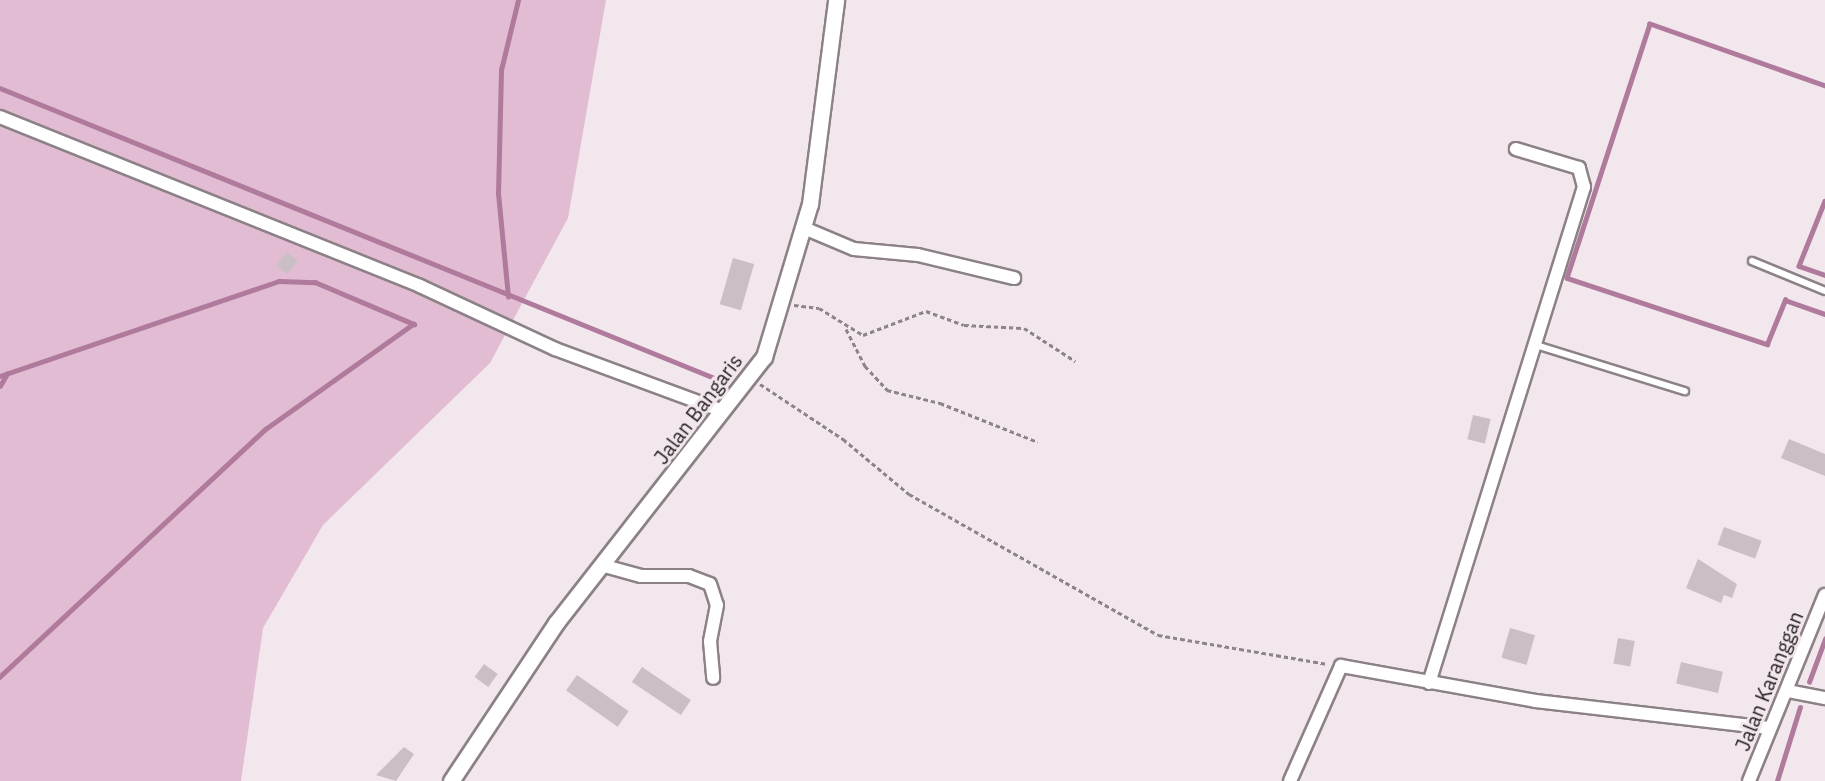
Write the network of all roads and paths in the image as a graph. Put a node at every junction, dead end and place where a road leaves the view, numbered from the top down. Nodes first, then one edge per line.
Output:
1 (836, 0) edge
2 (0, 117) edge
3 (1515, 149) dead end
4 (804, 228) junction
5 (1752, 261) dead end
6 (1014, 278) dead end
7 (1825, 291) edge
8 (782, 305) junction
9 (846, 329) junction
10 (1536, 345) junction
11 (1076, 361) dead end
12 (750, 375) junction
13 (1685, 391) dead end
14 (720, 410) junction
15 (1038, 442) dead end
16 (601, 565) junction
17 (1825, 595) edge
18 (1341, 666) junction
19 (713, 678) dead end
20 (1429, 683) junction
21 (1788, 691) junction
22 (1825, 698) edge
23 (1769, 728) junction
24 (451, 781) edge
25 (1290, 781) edge
26 (1749, 781) edge

1 - 4 street, Jalan Bangaris
2 - 14 street
3 - 10 street
4 - 6 street
4 - 8 street, Jalan Bangaris
5 - 7 lane
8 - 9 path
8 - 12 street, Jalan Bangaris
9 - 11 path
9 - 15 path
10 - 13 lane
10 - 20 street
12 - 14 street, Jalan Bangaris
12 - 18 path
14 - 16 street, Jalan Bangaris
16 - 19 street
16 - 24 street, Jalan Bangaris
17 - 21 street, Jalan Karanggan
18 - 20 street
18 - 25 street
20 - 23 street
21 - 22 street
21 - 23 street, Jalan Karanggan
23 - 26 street, Jalan Karanggan

